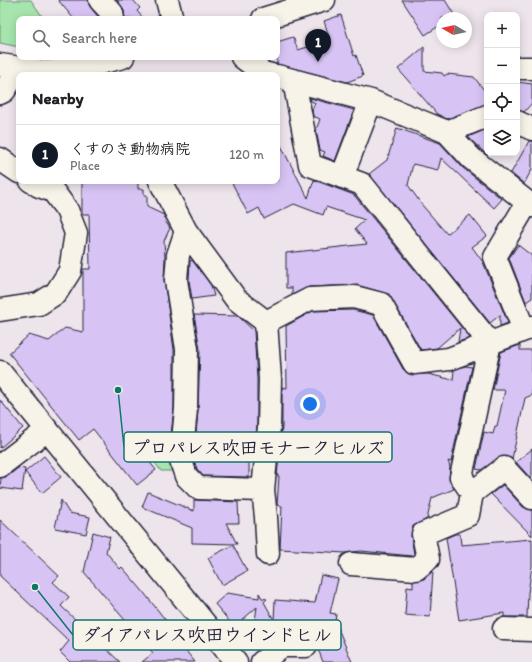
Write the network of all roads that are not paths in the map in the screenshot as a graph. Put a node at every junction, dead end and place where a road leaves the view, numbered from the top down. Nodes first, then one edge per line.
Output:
1 (100, 0) edge
2 (167, 0) edge
3 (319, 1) edge
4 (112, 16) edge
5 (171, 16) edge
6 (272, 16) edge
7 (111, 60) edge
8 (246, 60) edge
9 (9, 67) edge
10 (520, 68) edge
11 (532, 68) edge
12 (48, 72) edge
13 (48, 72) edge
14 (262, 72) edge
15 (286, 79) edge
16 (0, 93) edge
17 (371, 101) junction
18 (484, 117) edge
19 (520, 123) edge
20 (532, 128) edge
21 (447, 132) junction
22 (0, 159) edge
23 (16, 170) edge
24 (342, 177) junction
25 (36, 184) edge
26 (162, 184) edge
27 (56, 186) edge
28 (529, 204) edge
29 (186, 231) junction
30 (0, 310) edge
31 (266, 322) junction
32 (528, 329) edge
33 (490, 343) junction
34 (0, 372) edge
35 (47, 430) junction
36 (0, 466) edge
37 (262, 490) junction
38 (472, 493) junction
39 (532, 498) edge
40 (268, 554) dead end
41 (351, 564) dead end
42 (504, 629) dead end
43 (532, 630) edge
44 (309, 646) dead end
45 (236, 662) edge
46 (262, 662) edge

1 - 4 street
2 - 5 street
3 - 6 street
7 - 13 street
8 - 14 street
9 - 12 street
9 - 16 street
10 - 11 street
15 - 17 street
15 - 24 street
17 - 21 street
17 - 24 street
18 - 21 street
19 - 20 street
21 - 28 street
22 - 23 street
24 - 33 street
25 - 27 street
26 - 29 street
27 - 30 street
28 - 32 street
29 - 31 street
29 - 37 street
31 - 33 street
31 - 37 street
32 - 33 street
33 - 38 street
34 - 35 street
35 - 36 street
35 - 45 street
37 - 40 street
38 - 39 street
38 - 41 street
42 - 43 street
44 - 46 street

